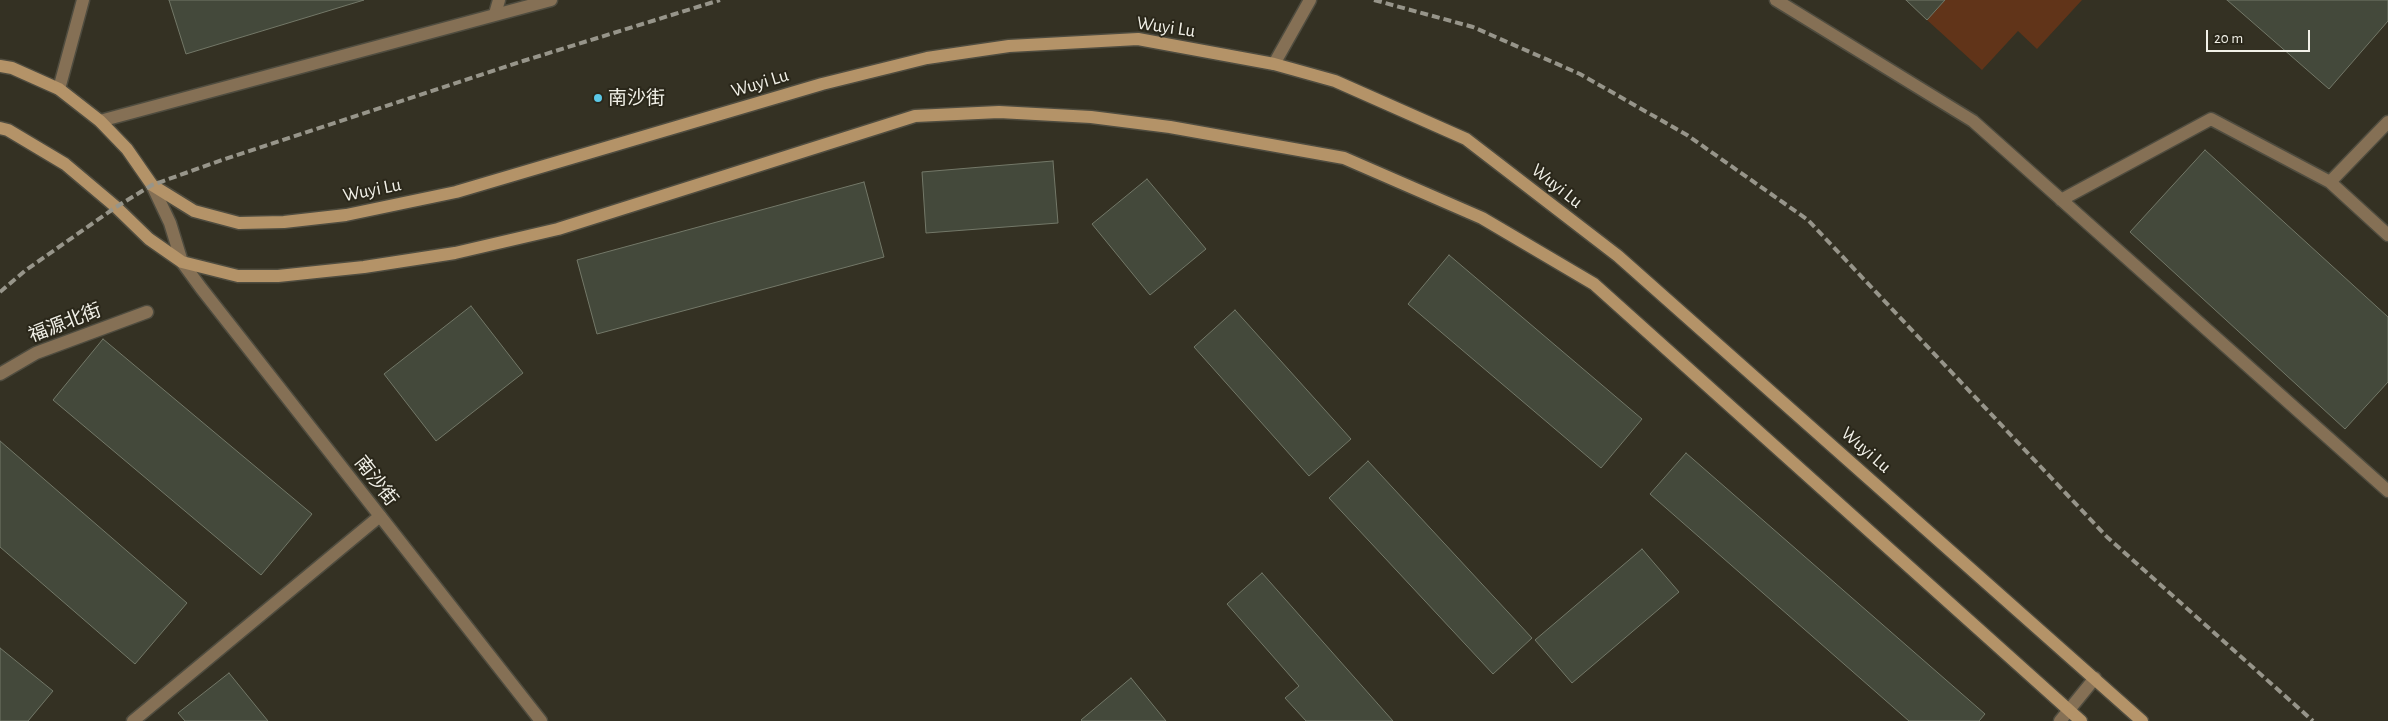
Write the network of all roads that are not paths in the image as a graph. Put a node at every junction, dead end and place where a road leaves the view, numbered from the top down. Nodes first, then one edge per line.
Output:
1 (83, 0) edge
2 (499, 0) edge
3 (551, 0) edge
4 (1310, 0) edge
5 (1776, 0) edge
6 (495, 14) junction
7 (1274, 64) junction
8 (0, 66) edge
9 (59, 90) junction
10 (100, 121) junction
11 (2388, 122) edge
12 (0, 128) edge
13 (2330, 182) junction
14 (152, 185) junction
15 (2062, 200) junction
16 (2388, 235) edge
17 (182, 262) junction
18 (147, 312) dead end
19 (0, 374) edge
20 (2388, 491) edge
21 (380, 516) junction
22 (2094, 678) junction
23 (2069, 710) junction
24 (133, 721) edge
25 (542, 721) edge
26 (2060, 721) edge
27 (2082, 721) edge
28 (2142, 721) edge

1 - 9 street
2 - 6 street
3 - 6 street
4 - 7 street
5 - 15 street
6 - 10 street
7 - 14 main road, Wuyi Lu
7 - 22 main road, Wuyi Lu
8 - 9 main road, Wuyi Lu
9 - 10 main road, Wuyi Lu
10 - 14 main road, Wuyi Lu
11 - 13 street
12 - 17 main road
13 - 15 street
13 - 16 street
14 - 17 street
15 - 20 street
17 - 21 street, 南沙街
17 - 23 main road
18 - 19 street, 福源北街
21 - 24 street
21 - 25 street, 南沙街
22 - 23 street
22 - 28 main road, Wuyi Lu
23 - 26 street
23 - 27 main road

